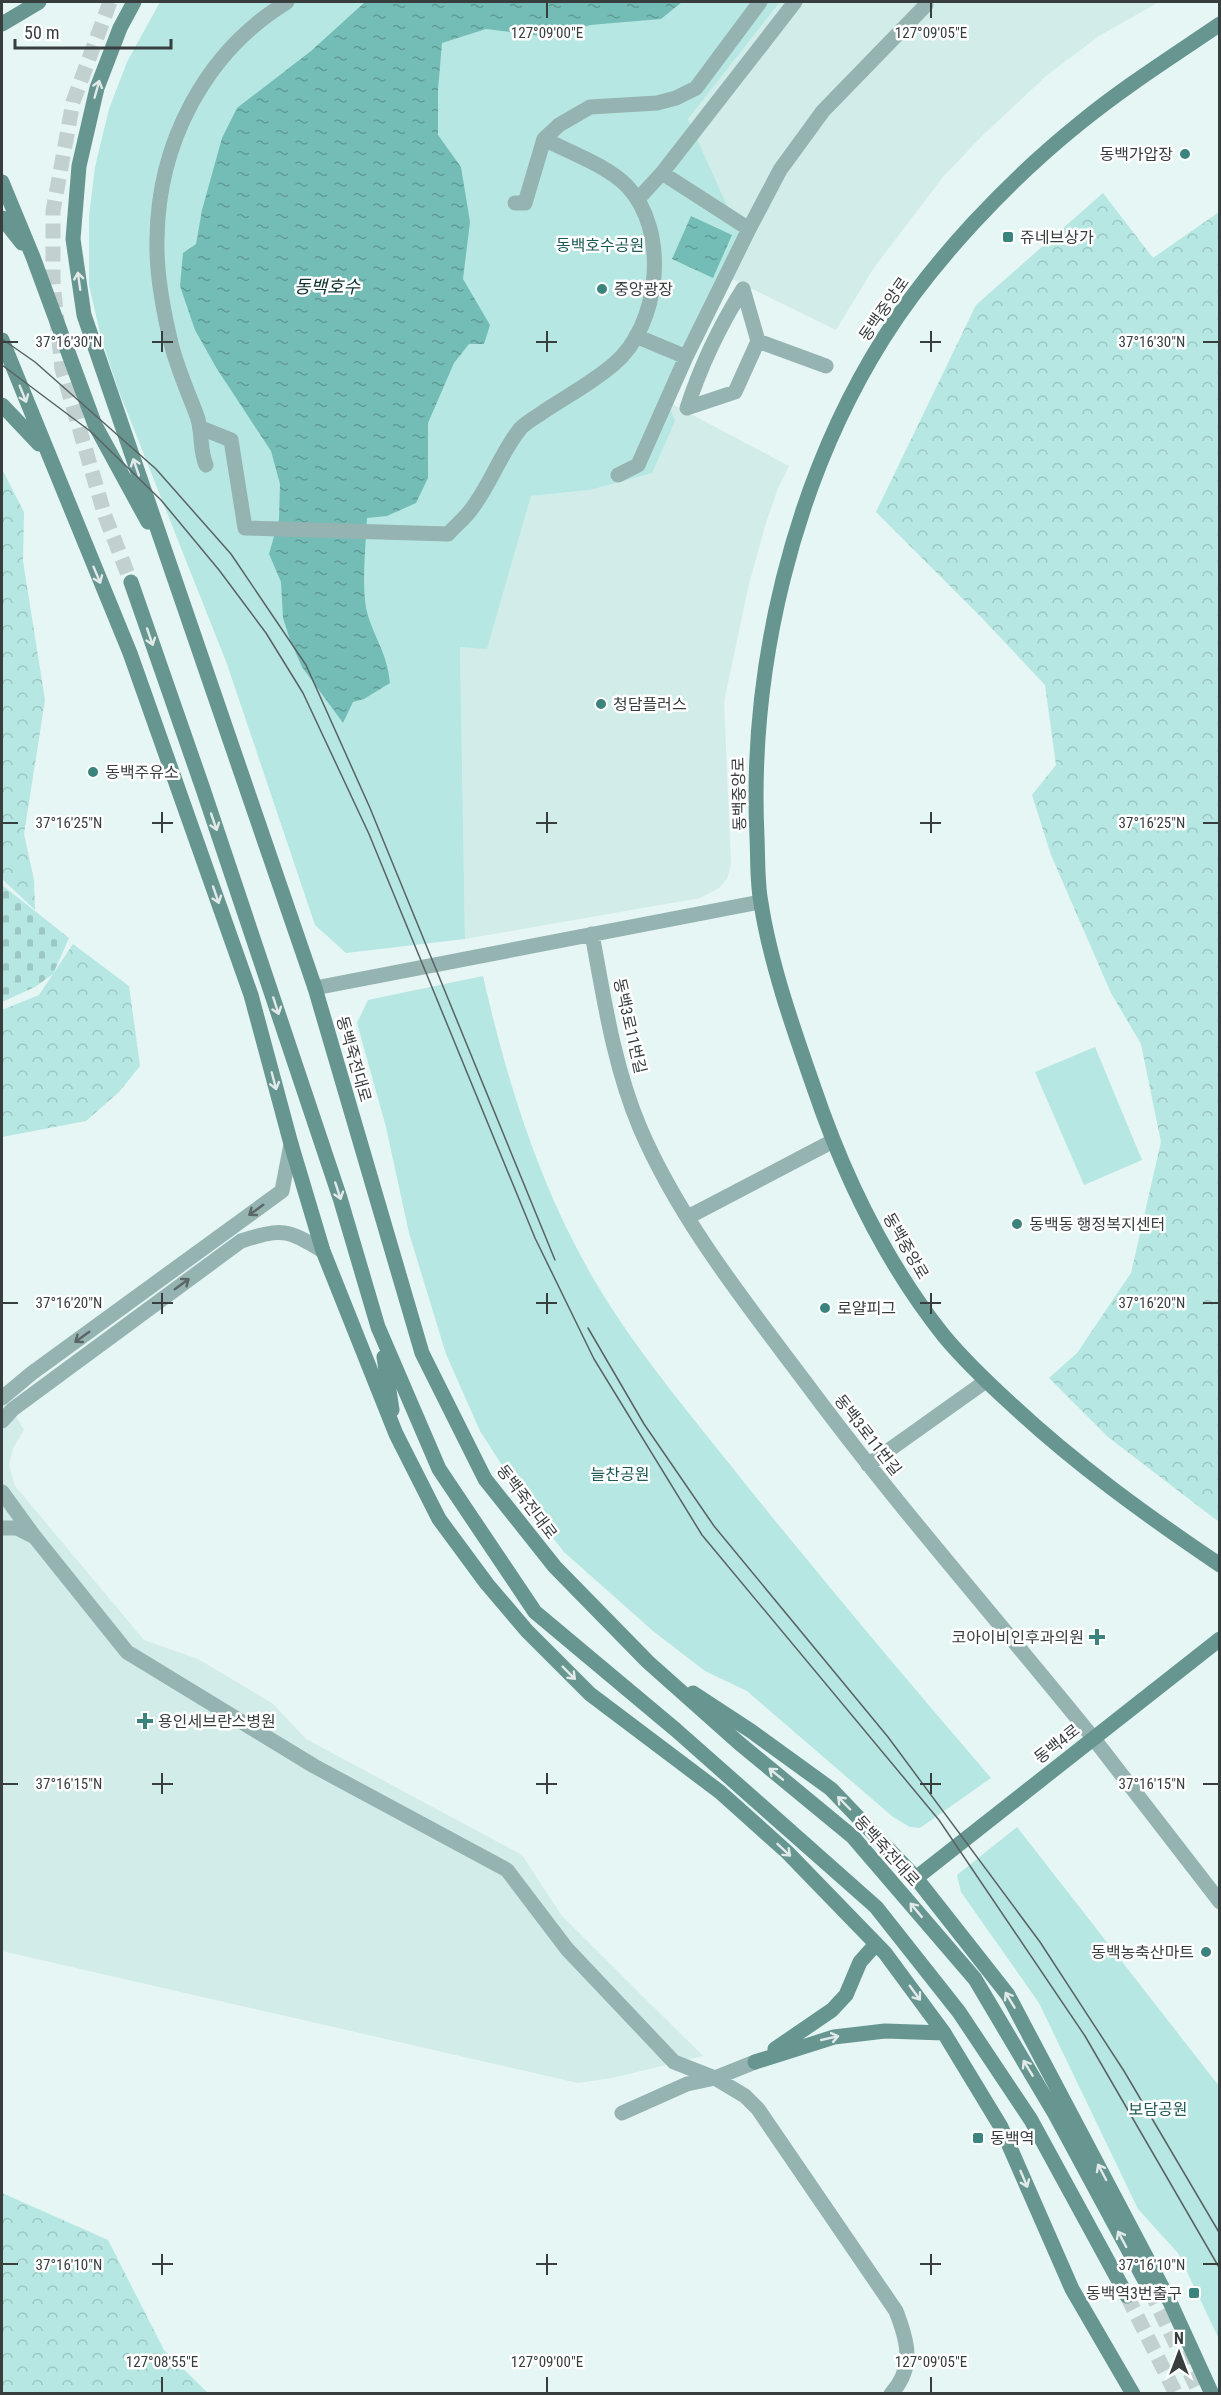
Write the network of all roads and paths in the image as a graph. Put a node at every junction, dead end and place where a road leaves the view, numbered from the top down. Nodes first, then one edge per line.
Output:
1 (39, 2) edge
2 (134, 2) edge
3 (287, 2) edge
4 (760, 2) edge
5 (795, 2) edge
6 (926, 4) dead end
7 (2, 24) edge
8 (1220, 24) edge
9 (544, 139) junction
10 (662, 173) junction
11 (2, 182) edge
12 (638, 199) junction
13 (515, 203) dead end
14 (2, 218) edge
15 (749, 229) junction
16 (33, 257) junction
17 (636, 336) junction
18 (2, 340) edge
19 (758, 340) junction
20 (686, 357) junction
21 (826, 366) dead end
22 (2, 405) edge
23 (201, 428) junction
24 (45, 451) junction
25 (206, 465) dead end
26 (618, 475) dead end
27 (169, 562) junction
28 (131, 582) tunnel mouth
29 (760, 902) junction
30 (592, 934) junction
31 (315, 988) junction
32 (833, 1141) junction
33 (291, 1144) junction
34 (688, 1217) junction
35 (323, 1251) junction
36 (382, 1339) junction
37 (986, 1381) junction
38 (2, 1398) edge
39 (2, 1421) edge
40 (396, 1434) junction
41 (868, 1465) junction
42 (2, 1492) edge
43 (2, 1528) edge
44 (34, 1536) junction
45 (1220, 1566) edge
46 (527, 1631) junction
47 (1220, 1639) edge
48 (591, 1658) junction
49 (648, 1662) junction
50 (1093, 1739) junction
51 (916, 1878) junction
52 (1220, 1902) edge
53 (876, 1944) junction
54 (944, 2033) junction
55 (755, 2062) junction
56 (716, 2078) junction
57 (622, 2113) dead end
58 (1150, 2290) tunnel mouth
59 (1127, 2296) tunnel mouth
60 (891, 2394) edge
61 (1133, 2394) edge
62 (1212, 2394) edge

1 - 7 main road
27 -> 2 main road
3 - 23 street
4 - 9 street
5 - 10 street
6 - 15 street
8 - 29 main road, 동백중앙로
9 - 12 street
9 - 13 street
10 - 12 street
10 - 15 street
11 - 16 main road
12 - 17 street
14 - 16 main road
15 - 20 street
16 - 27 main road
17 - 20 street
17 - 23 street
18 -> 24 main road
19 - 19 street
19 - 21 street
20 - 26 street
22 - 24 main road
23 - 25 street
24 -> 33 main road
27 - 31 main road, 동백죽전대로
28 -> 36 main road
29 - 30 street
29 - 32 main road, 동백중앙로
30 - 31 street
30 - 34 street, 동백3로11번길
31 - 49 main road, 동백죽전대로
32 - 34 street
32 - 37 main road, 동백중앙로
33 - 35 main road
33 -> 38 street
34 - 41 street, 동백3로11번길
39 -> 35 street
35 - 40 main road
36 - 40 main road
36 - 48 main road
37 - 41 street
37 - 45 main road, 동백중앙로
40 - 46 main road
41 - 50 street, 동백3로11번길
42 - 44 street
43 - 44 street
44 - 56 street
46 - 48 main road
46 -> 53 main road
47 - 50 main road, 동백4로
48 - 59 main road
51 -> 49 main road
58 -> 49 main road, 동백죽전대로
50 - 51 main road, 동백4로
50 - 52 street, 동백3로11번길
62 -> 51 main road
53 -> 54 main road
53 - 55 main road
55 -> 54 main road
54 -> 61 main road
55 - 56 street
56 - 57 street
56 - 60 street

